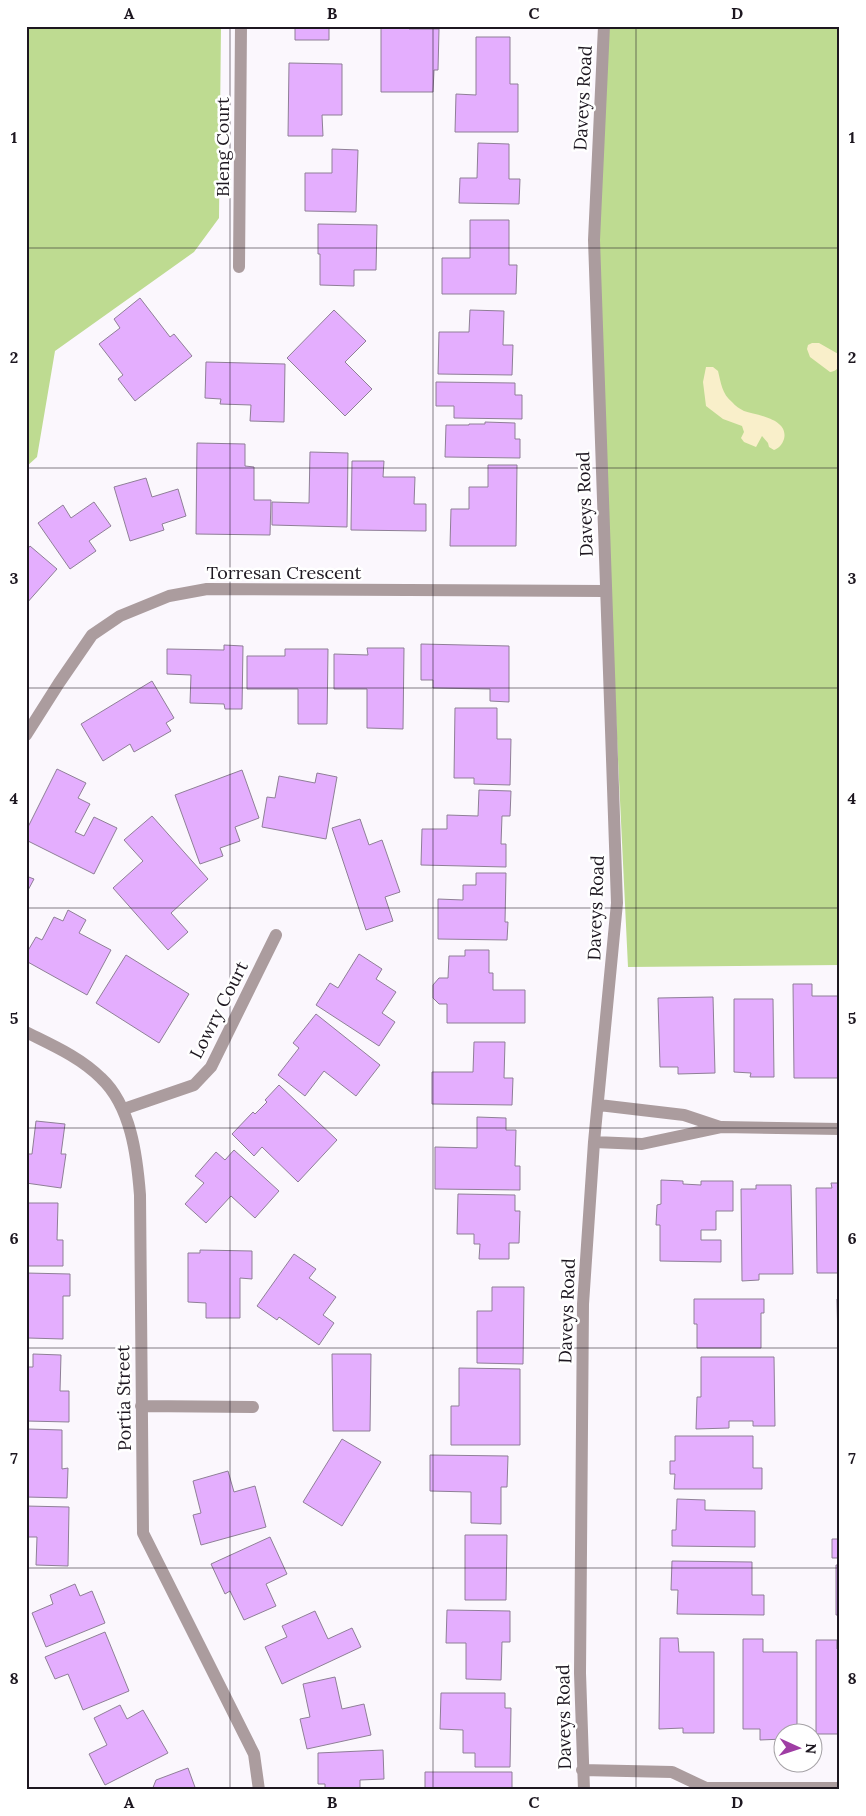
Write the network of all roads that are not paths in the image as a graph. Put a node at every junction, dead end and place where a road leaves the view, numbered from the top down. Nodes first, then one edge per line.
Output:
1 (241, 26) edge
2 (604, 26) edge
3 (239, 267) dead end
4 (606, 591) junction
5 (26, 735) edge
6 (276, 935) dead end
7 (26, 1032) edge
8 (599, 1105) junction
9 (124, 1108) junction
10 (722, 1127) junction
11 (840, 1129) edge
12 (594, 1142) junction
13 (141, 1406) junction
14 (253, 1407) dead end
15 (582, 1770) junction
16 (840, 1788) edge
17 (704, 1789) edge
18 (260, 1790) edge
19 (584, 1790) edge

1 - 3 street, Bleng Court
2 - 4 street, Daveys Road
4 - 5 street, Torresan Crescent
4 - 8 street, Daveys Road
6 - 9 street, Lowry Court
7 - 9 street, Portia Street
8 - 10 street
8 - 12 street, Daveys Road
9 - 13 street, Portia Street
10 - 11 street
10 - 12 street
12 - 15 street, Daveys Road
13 - 14 street
13 - 18 street, Portia Street
15 - 17 street
15 - 19 street, Daveys Road
16 - 17 street

